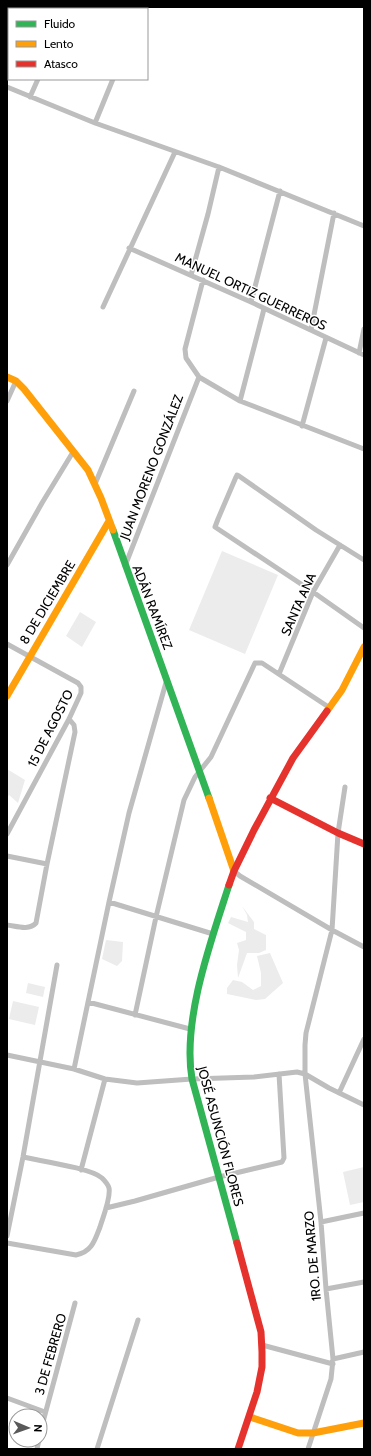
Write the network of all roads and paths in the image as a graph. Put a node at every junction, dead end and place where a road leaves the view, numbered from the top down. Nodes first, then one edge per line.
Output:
1 (38, 80) edge
2 (113, 80) edge
3 (7, 87) edge
4 (30, 97) junction
5 (95, 123) junction
6 (175, 152) junction
7 (219, 167) junction
8 (280, 191) junction
9 (334, 213) junction
10 (364, 226) edge
11 (130, 248) junction
12 (191, 275) junction
13 (203, 280) junction
14 (251, 302) junction
15 (103, 307) dead end
16 (264, 309) junction
17 (364, 329) edge
18 (311, 330) junction
19 (326, 338) junction
20 (361, 354) edge
21 (7, 377) edge
22 (199, 377) junction
23 (16, 381) junction
24 (134, 390) dead end
25 (7, 401) edge
26 (240, 401) junction
27 (302, 426) junction
28 (364, 449) edge
29 (73, 452) junction
30 (94, 484) junction
31 (109, 521) junction
32 (340, 545) junction
33 (364, 560) edge
34 (7, 565) edge
35 (125, 566) junction
36 (313, 592) junction
37 (364, 628) edge
38 (7, 644) edge
39 (364, 647) edge
40 (30, 656) junction
41 (279, 674) junction
42 (167, 677) junction
43 (7, 696) edge
44 (330, 708) junction
45 (69, 720) junction
46 (200, 769) junction
47 (345, 787) dead end
48 (270, 798) junction
49 (338, 833) junction
50 (7, 834) edge
51 (364, 844) edge
52 (7, 856) edge
53 (46, 864) junction
54 (234, 871) junction
55 (109, 902) junction
56 (156, 917) junction
57 (7, 925) edge
58 (332, 930) junction
59 (213, 934) junction
60 (364, 947) edge
61 (56, 965) dead end
62 (88, 1002) junction
63 (135, 1015) junction
64 (190, 1029) junction
65 (364, 1039) edge
66 (7, 1055) edge
67 (39, 1061) junction
68 (74, 1069) junction
69 (279, 1074) junction
70 (305, 1074) junction
71 (105, 1079) junction
72 (192, 1079) junction
73 (339, 1093) junction
74 (364, 1105) edge
75 (23, 1157) junction
76 (81, 1170) junction
77 (219, 1177) junction
78 (106, 1208) junction
79 (364, 1213) edge
80 (321, 1222) junction
81 (7, 1236) edge
82 (7, 1243) edge
83 (364, 1282) edge
84 (326, 1289) junction
85 (75, 1303) dead end
86 (138, 1320) dead end
87 (262, 1345) junction
88 (364, 1352) edge
89 (333, 1361) junction
90 (7, 1398) edge
91 (34, 1408) edge
92 (46, 1408) edge
93 (250, 1417) junction
94 (364, 1423) edge
95 (313, 1432) junction
96 (97, 1449) edge
97 (238, 1449) edge
98 (308, 1449) edge

1 - 4 street
2 - 5 street
3 - 4 street
4 - 5 street
5 - 6 street
6 - 7 street
6 - 11 street
7 - 8 street
7 - 12 street
8 - 9 street
8 - 14 street
9 - 10 street
9 - 18 street
11 - 12 street, MANUEL ORTIZ GUERREROS
11 - 15 street
12 - 13 street, MANUEL ORTIZ GUERREROS
13 - 14 street, MANUEL ORTIZ GUERREROS
13 - 22 street
14 - 16 street, MANUEL ORTIZ GUERREROS
16 - 18 street, MANUEL ORTIZ GUERREROS
16 - 26 street
17 - 20 street
18 - 19 street, MANUEL ORTIZ GUERREROS
19 - 20 street, MANUEL ORTIZ GUERREROS
19 - 27 street
21 - 23 street, ADÁN RAMÍREZ
22 - 26 street
22 - 35 street, JUAN MORENO GONZÁLEZ
23 - 25 street
23 - 29 street, ADÁN RAMÍREZ
24 - 30 street
26 - 27 street
27 - 28 street
29 - 30 street, ADÁN RAMÍREZ
29 - 34 street
30 - 31 street, ADÁN RAMÍREZ
31 - 35 street, ADÁN RAMÍREZ
31 - 40 street, 8 DE DICIEMBRE
32 - 33 street
32 - 36 street, SANTA ANA
32 - 36 street
35 - 42 street, ADÁN RAMÍREZ
36 - 37 street
36 - 41 street, SANTA ANA
38 - 40 street, 15 DE AGOSTO
39 - 44 street, JOSÉ ASUNCIÓN FLORES
40 - 43 street, 8 DE DICIEMBRE
40 - 45 street, 15 DE AGOSTO
41 - 44 street
41 - 46 street
42 - 46 street, ADÁN RAMÍREZ
42 - 55 street
44 - 48 street, JOSÉ ASUNCIÓN FLORES
45 - 50 street, 15 DE AGOSTO
45 - 53 street
46 - 54 street, ADÁN RAMÍREZ
46 - 56 street
47 - 49 street, 1RO. DE MARZO
48 - 49 street
48 - 54 street, JOSÉ ASUNCIÓN FLORES
49 - 51 street
49 - 58 street, 1RO. DE MARZO
52 - 53 street
53 - 57 street
54 - 58 street
54 - 59 street, JOSÉ ASUNCIÓN FLORES
55 - 56 street
55 - 62 street
56 - 59 street
56 - 63 street
58 - 60 street
58 - 70 street, 1RO. DE MARZO
59 - 64 street, JOSÉ ASUNCIÓN FLORES
61 - 67 street
62 - 63 street
62 - 68 street
63 - 64 street
64 - 72 street, JOSÉ ASUNCIÓN FLORES
65 - 73 street
66 - 67 street
67 - 68 street
67 - 75 street
68 - 71 street
69 - 70 street
69 - 72 street
69 - 77 street
70 - 73 street
70 - 80 street, 1RO. DE MARZO
71 - 72 street
71 - 76 street
72 - 77 street, JOSÉ ASUNCIÓN FLORES
73 - 74 street
75 - 76 street
75 - 81 street
76 - 78 street
77 - 78 street
77 - 87 street, JOSÉ ASUNCIÓN FLORES
78 - 82 street
79 - 80 street
80 - 84 street, 1RO. DE MARZO
83 - 84 street
84 - 89 street, 1RO. DE MARZO
85 - 92 street, 3 DE FEBRERO
86 - 96 street
87 - 89 street
87 - 93 street, JOSÉ ASUNCIÓN FLORES
88 - 89 street
89 - 95 street, 1RO. DE MARZO
90 - 91 street
93 - 95 street
93 - 97 street, JOSÉ ASUNCIÓN FLORES
94 - 95 street
95 - 98 street, 1RO. DE MARZO

